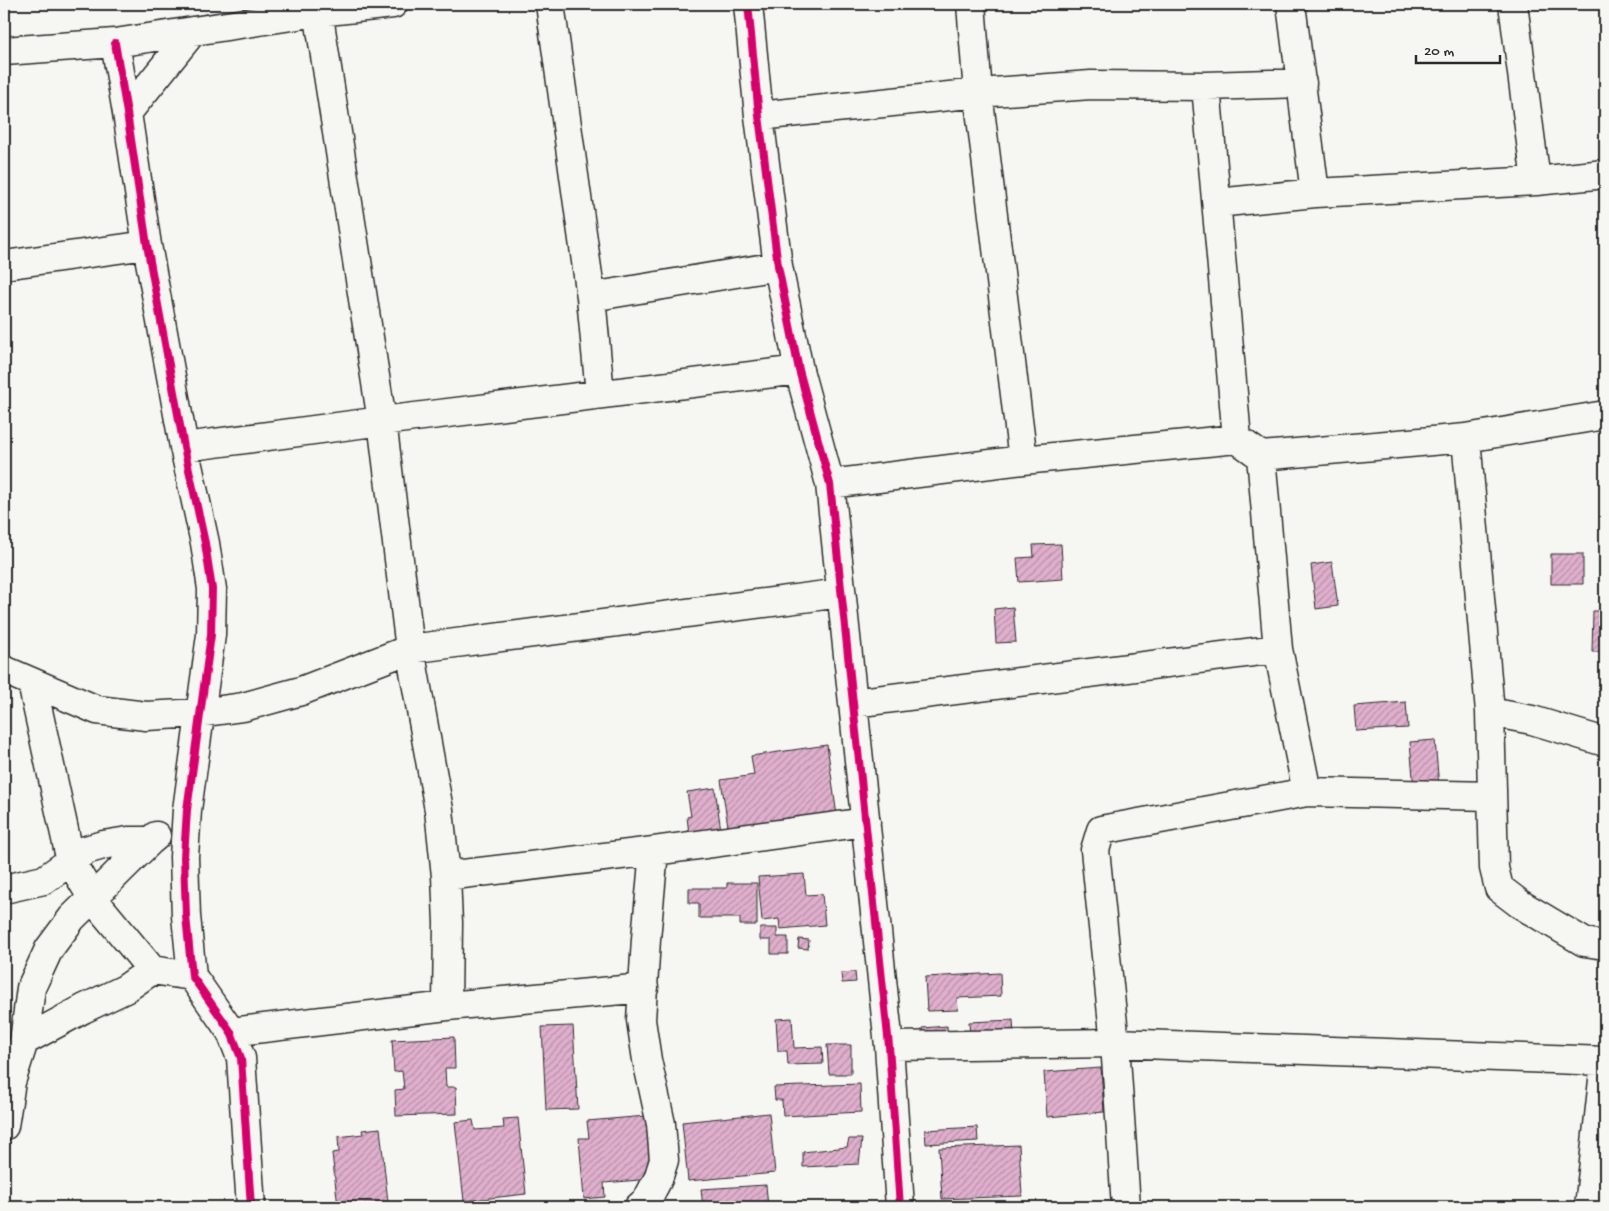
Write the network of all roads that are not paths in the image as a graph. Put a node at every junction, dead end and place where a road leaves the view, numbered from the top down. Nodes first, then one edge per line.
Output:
1 (393, 4) edge
2 (550, 4) edge
3 (748, 4) edge
4 (971, 4) edge
5 (1291, 4) edge
6 (1513, 4) edge
7 (318, 8) edge
8 (193, 31) junction
9 (115, 43) junction
10 (4, 51) edge
11 (1302, 83) junction
12 (1206, 86) junction
13 (978, 93) junction
14 (128, 113) junction
15 (759, 116) junction
16 (1605, 174) edge
17 (1536, 181) junction
18 (1315, 193) junction
19 (1217, 203) junction
20 (147, 245) junction
21 (4, 265) edge
22 (778, 266) junction
23 (591, 297) junction
24 (799, 370) junction
25 (600, 394) junction
26 (1605, 415) edge
27 (382, 421) junction
28 (1466, 438) junction
29 (1237, 439) junction
30 (184, 447) junction
31 (1261, 456) junction
32 (1023, 460) junction
33 (830, 484) junction
34 (841, 592) junction
35 (410, 649) junction
36 (1278, 649) junction
37 (4, 670) edge
38 (32, 683) junction
39 (853, 703) junction
40 (1490, 712) junction
41 (199, 713) junction
42 (1605, 742) edge
43 (1307, 792) junction
44 (1492, 796) junction
45 (187, 810) junction
46 (866, 822) junction
47 (150, 841) junction
48 (654, 851) junction
49 (71, 862) junction
50 (446, 876) junction
51 (4, 889) edge
52 (93, 899) junction
53 (1605, 945) edge
54 (152, 970) junction
55 (192, 976) junction
56 (644, 988) junction
57 (447, 1006) junction
58 (231, 1032) junction
59 (24, 1041) junction
60 (1116, 1043) junction
61 (889, 1046) junction
62 (1605, 1061) edge
63 (4, 1126) edge
64 (251, 1207) edge
65 (638, 1207) edge
66 (900, 1207) edge
67 (1126, 1207) edge
68 (1588, 1207) edge

1 - 7 street
2 - 23 street
3 - 15 street
4 - 13 street
5 - 11 street
6 - 17 street
7 - 8 street
7 - 27 street
8 - 9 street
8 - 14 street
9 - 10 street
9 - 14 street
11 - 12 street
11 - 18 street
12 - 13 street
12 - 19 street
13 - 15 street
13 - 32 street
14 - 20 street
15 - 22 street
16 - 17 street
17 - 18 street
18 - 19 street
19 - 29 street
20 - 21 street
20 - 30 street
22 - 23 street
22 - 24 street
23 - 25 street
24 - 25 street
24 - 33 street
25 - 27 street
26 - 28 street
27 - 30 street
27 - 35 street
28 - 31 street
28 - 40 street
29 - 31 street
29 - 32 street
30 - 41 street
31 - 36 street
32 - 33 street
33 - 34 street
34 - 35 street
34 - 39 street
35 - 41 street
35 - 50 street
36 - 39 street
36 - 43 street
37 - 38 street
38 - 41 street
38 - 49 street
39 - 46 street
40 - 42 street
40 - 44 street
41 - 45 street
43 - 44 street
43 - 60 street
44 - 53 street
45 - 47 street
45 - 55 street
46 - 48 street
46 - 61 street
47 - 49 street
47 - 52 street
48 - 50 street
48 - 56 street
49 - 51 street
49 - 52 street
50 - 57 street
52 - 54 street
52 - 59 street
54 - 55 street
54 - 59 street
55 - 58 street
56 - 57 street
56 - 65 street
57 - 58 street
58 - 64 street
59 - 63 street
60 - 61 street
60 - 62 street
60 - 67 street
61 - 66 street
62 - 68 street

